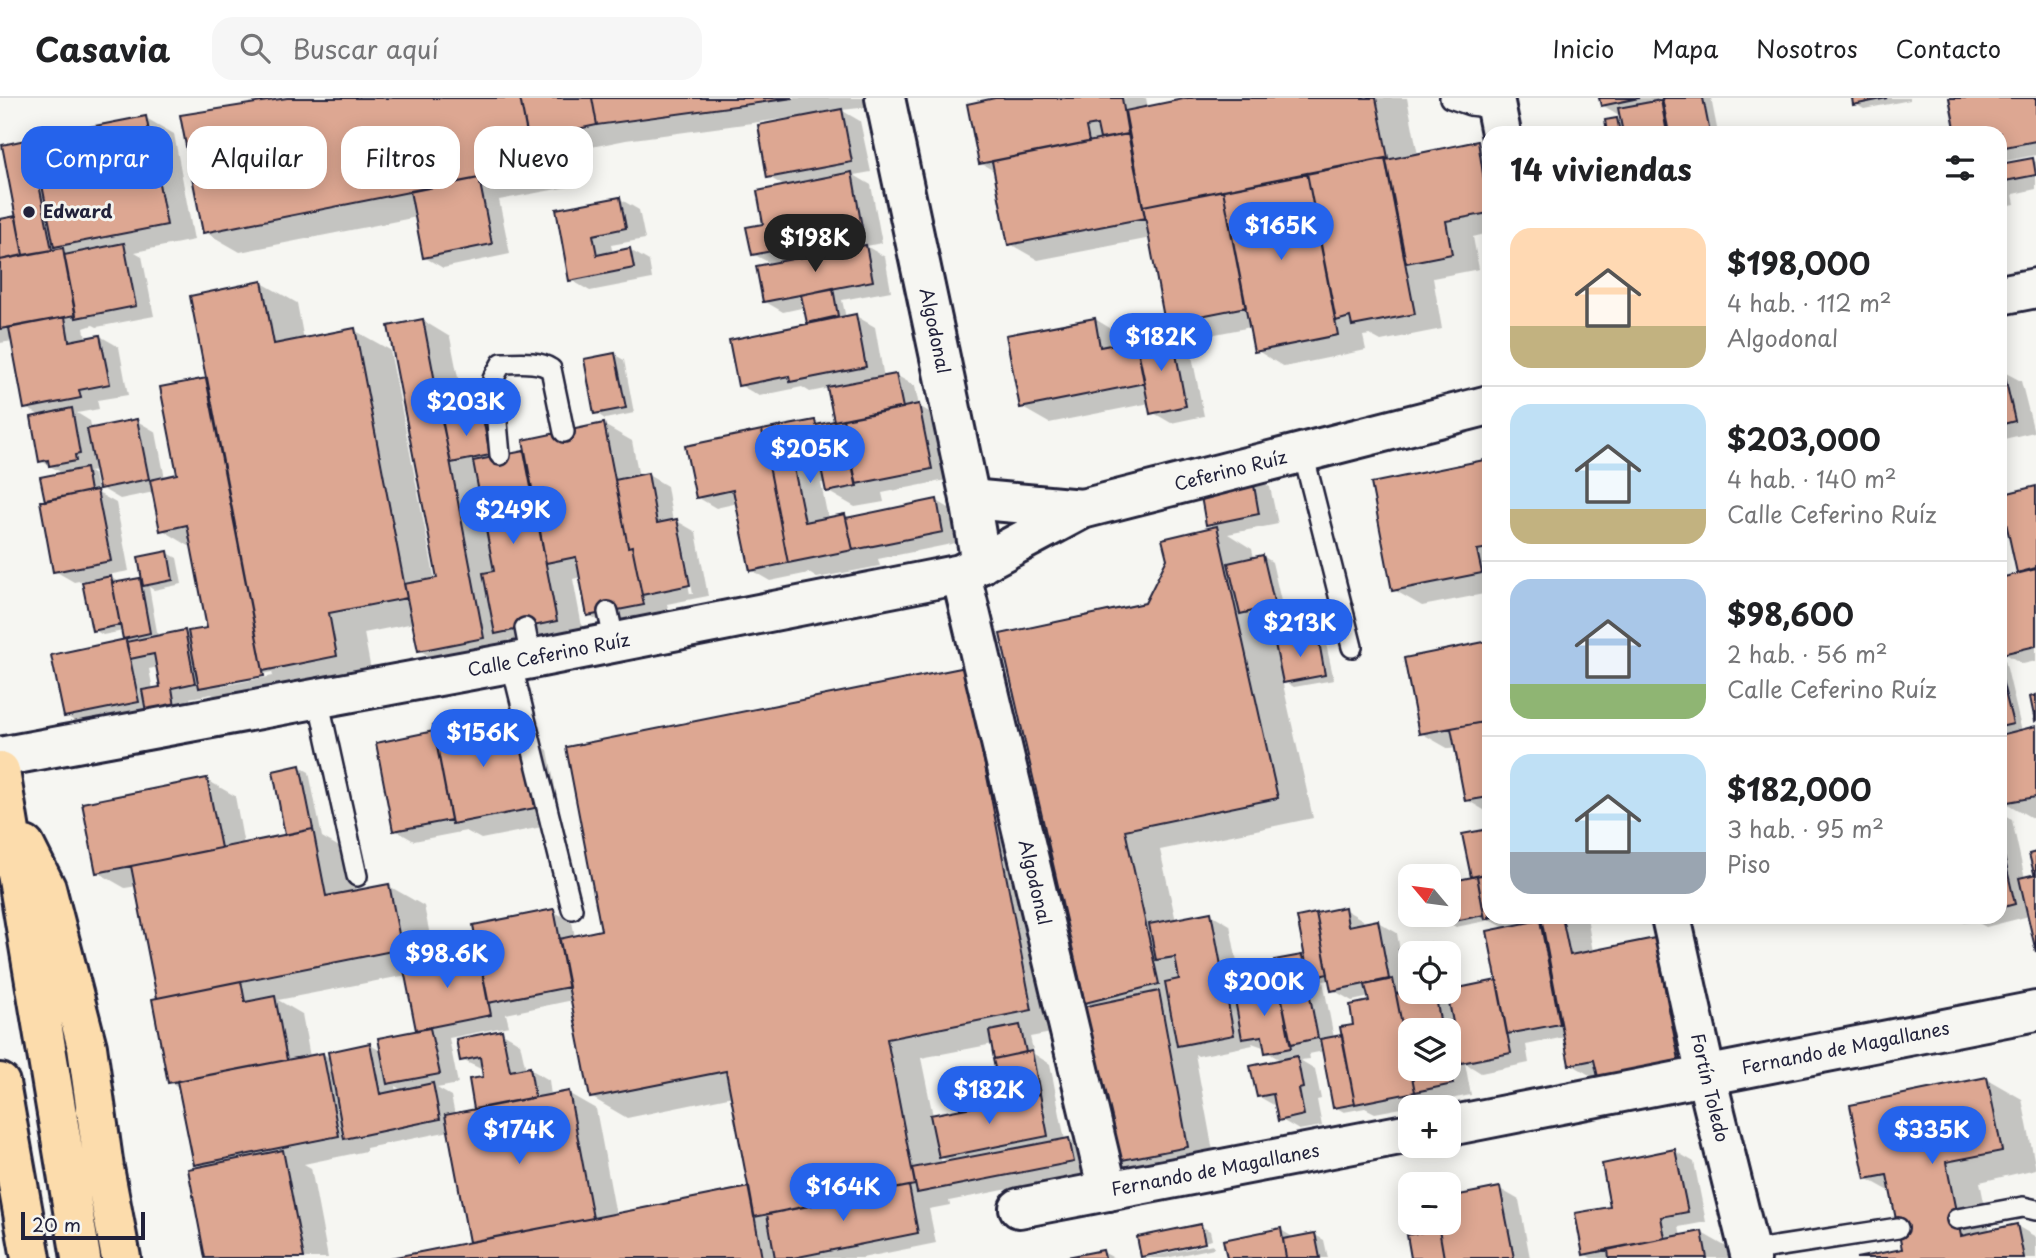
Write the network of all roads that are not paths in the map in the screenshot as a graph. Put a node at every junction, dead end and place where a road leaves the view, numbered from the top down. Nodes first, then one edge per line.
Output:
1 (885, 98) edge
2 (1450, 98) edge
3 (1497, 113) edge
4 (2036, 288) edge
5 (2007, 294) edge
6 (1482, 407) edge
7 (564, 432) dead end
8 (1303, 453) junction
9 (500, 455) dead end
10 (970, 499) junction
11 (1082, 509) junction
12 (971, 569) junction
13 (1352, 647) dead end
14 (522, 650) junction
15 (318, 698) junction
16 (0, 757) edge
17 (5, 800) edge
18 (357, 876) dead end
19 (572, 909) dead end
20 (1673, 924) edge
21 (2036, 1011) edge
22 (1706, 1076) junction
23 (0, 1083) edge
24 (1461, 1124) edge
25 (1398, 1135) edge
26 (1108, 1191) junction
27 (1019, 1208) dead end
28 (2036, 1210) edge
29 (1957, 1219) dead end
30 (1898, 1228) dead end
31 (1750, 1255) edge
32 (31, 1258) edge
33 (81, 1258) edge
34 (121, 1258) edge

1 - 10 street, Algodonal
2 - 3 lane
4 - 5 street
6 - 8 street, Ceferino Ruíz
7 - 9 lane
8 - 11 street, Ceferino Ruíz
8 - 13 lane
10 - 11 street, Ceferino Ruíz
10 - 12 street, Algodonal
11 - 12 street, Calle Ceferino Ruíz
12 - 14 street, Calle Ceferino Ruíz
12 - 26 street, Algodonal
14 - 15 street, Calle Ceferino Ruíz
14 - 19 lane
15 - 16 street, Calle Ceferino Ruíz
15 - 18 lane
17 - 33 highway
17 - 34 highway
20 - 22 street, Fortín Toledo
21 - 22 street, Fernando de Magallanes
22 - 24 street, Fernando de Magallanes
22 - 31 street, Fortín Toledo
23 - 32 highway
25 - 26 street, Fernando de Magallanes
26 - 27 street, Fernando de Magallanes
28 - 29 lane
30 - 31 lane

